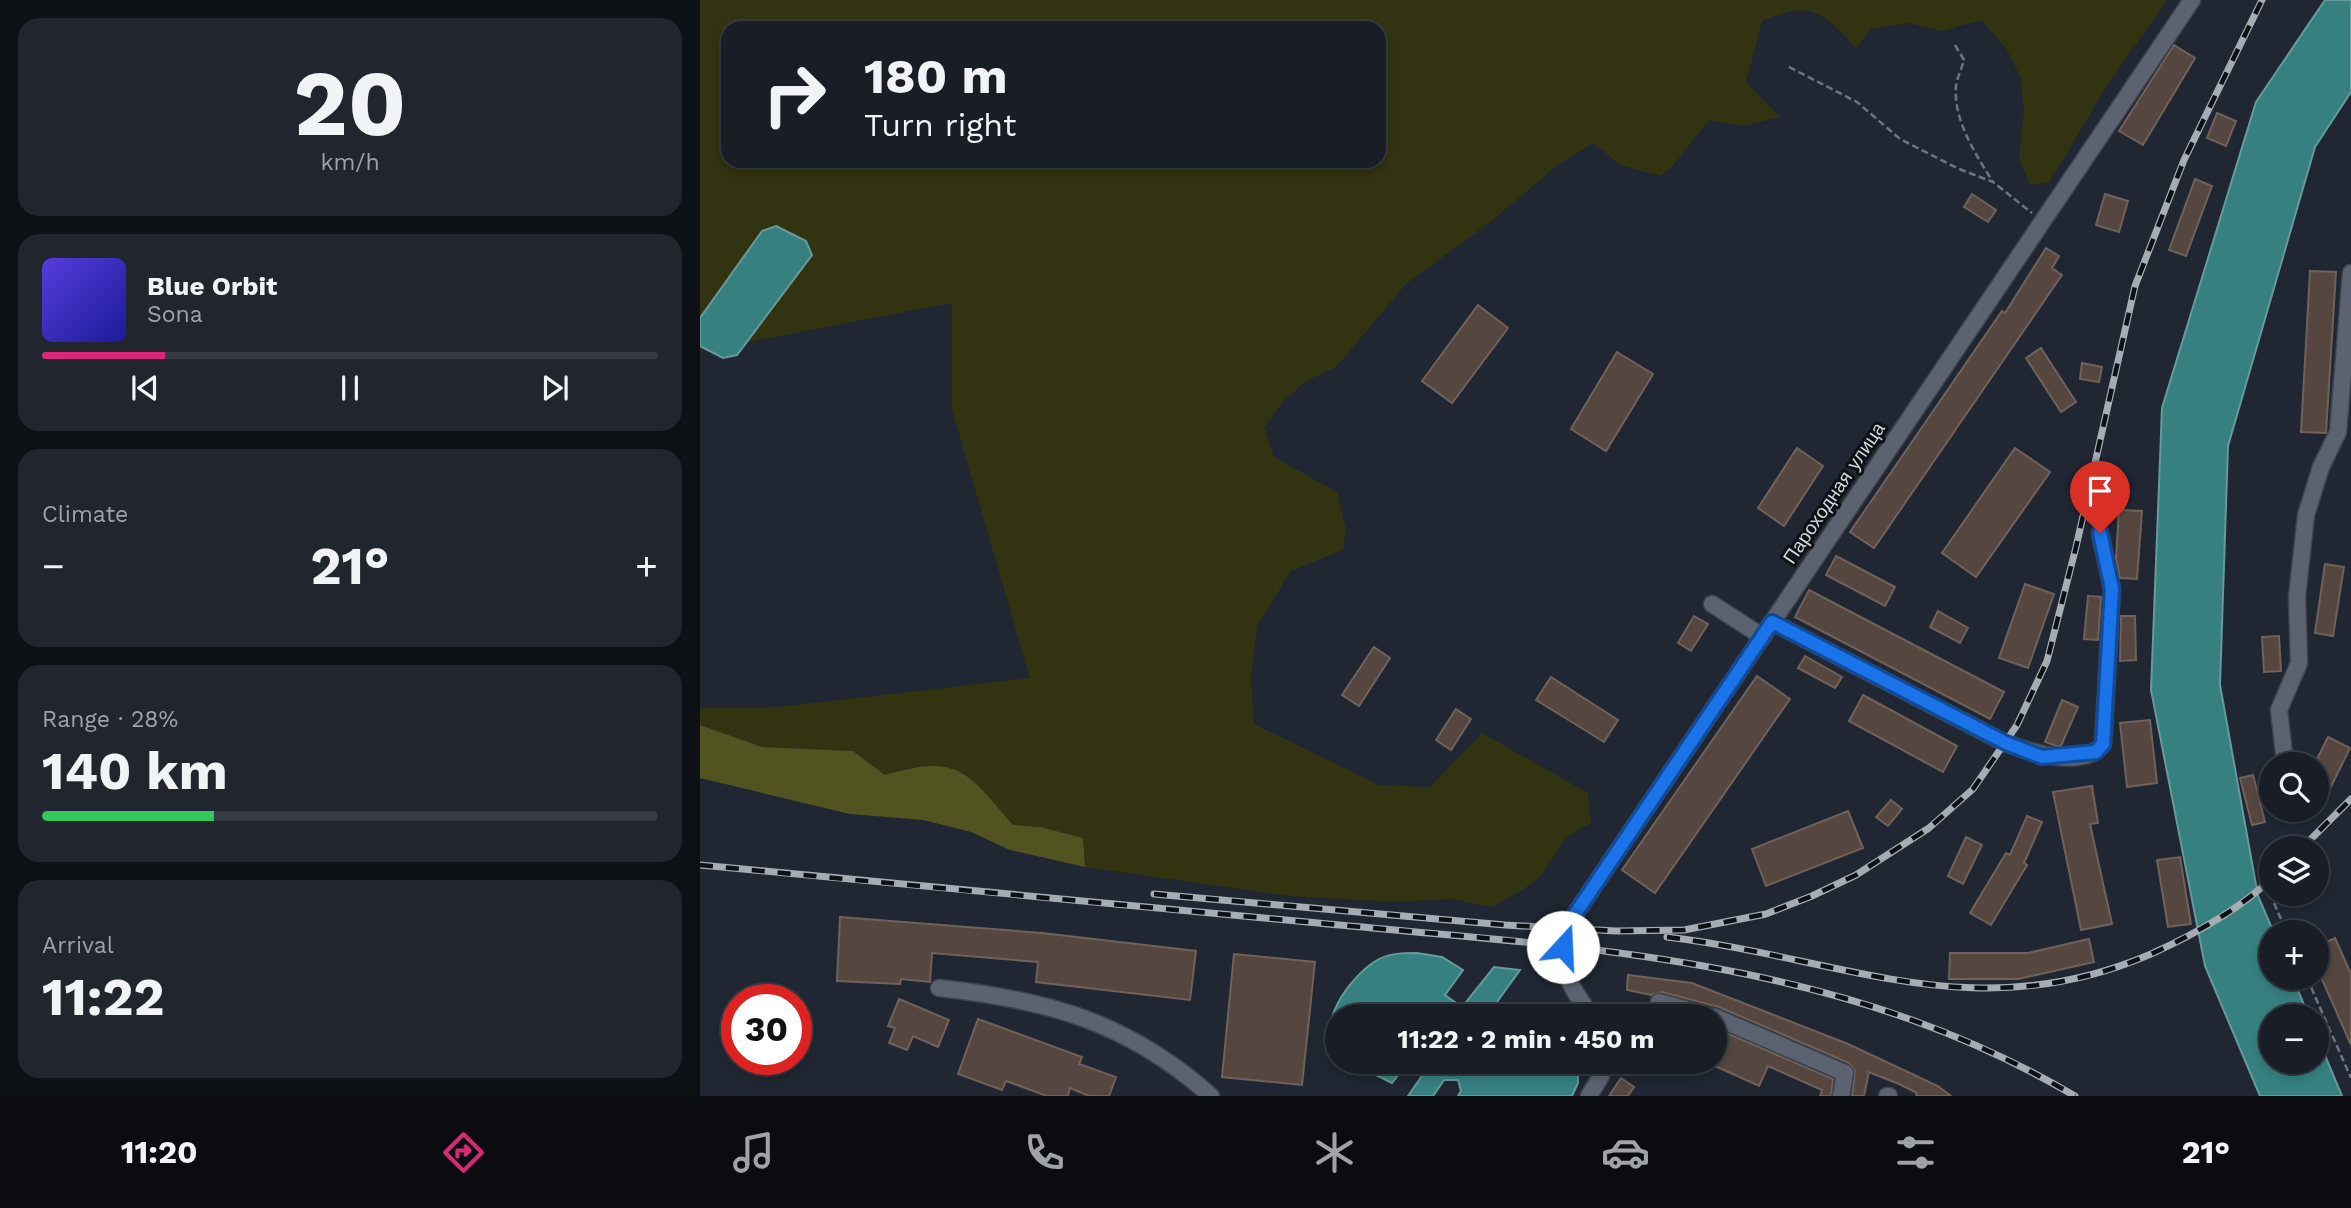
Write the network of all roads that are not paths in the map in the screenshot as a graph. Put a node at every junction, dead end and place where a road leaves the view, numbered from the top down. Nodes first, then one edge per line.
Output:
1 (2192, 0) edge
2 (2351, 273) edge
3 (2100, 533) dead end
4 (1712, 604) dead end
5 (1772, 622) junction
6 (1763, 637) junction
7 (2285, 752) edge
8 (939, 988) dead end
9 (1659, 1002) dead end
10 (1583, 1004) edge
11 (1666, 1004) edge
12 (1727, 1023) edge
13 (1601, 1074) edge
14 (1212, 1096) edge
15 (1589, 1096) edge
16 (1841, 1096) edge

1 - 5 street, Пароходная улица
2 - 7 street
3 - 5 street
4 - 6 street
5 - 6 street, Пароходная улица
6 - 10 street, Пароходная улица
8 - 14 street
9 - 11 street
12 - 16 street
13 - 15 street

